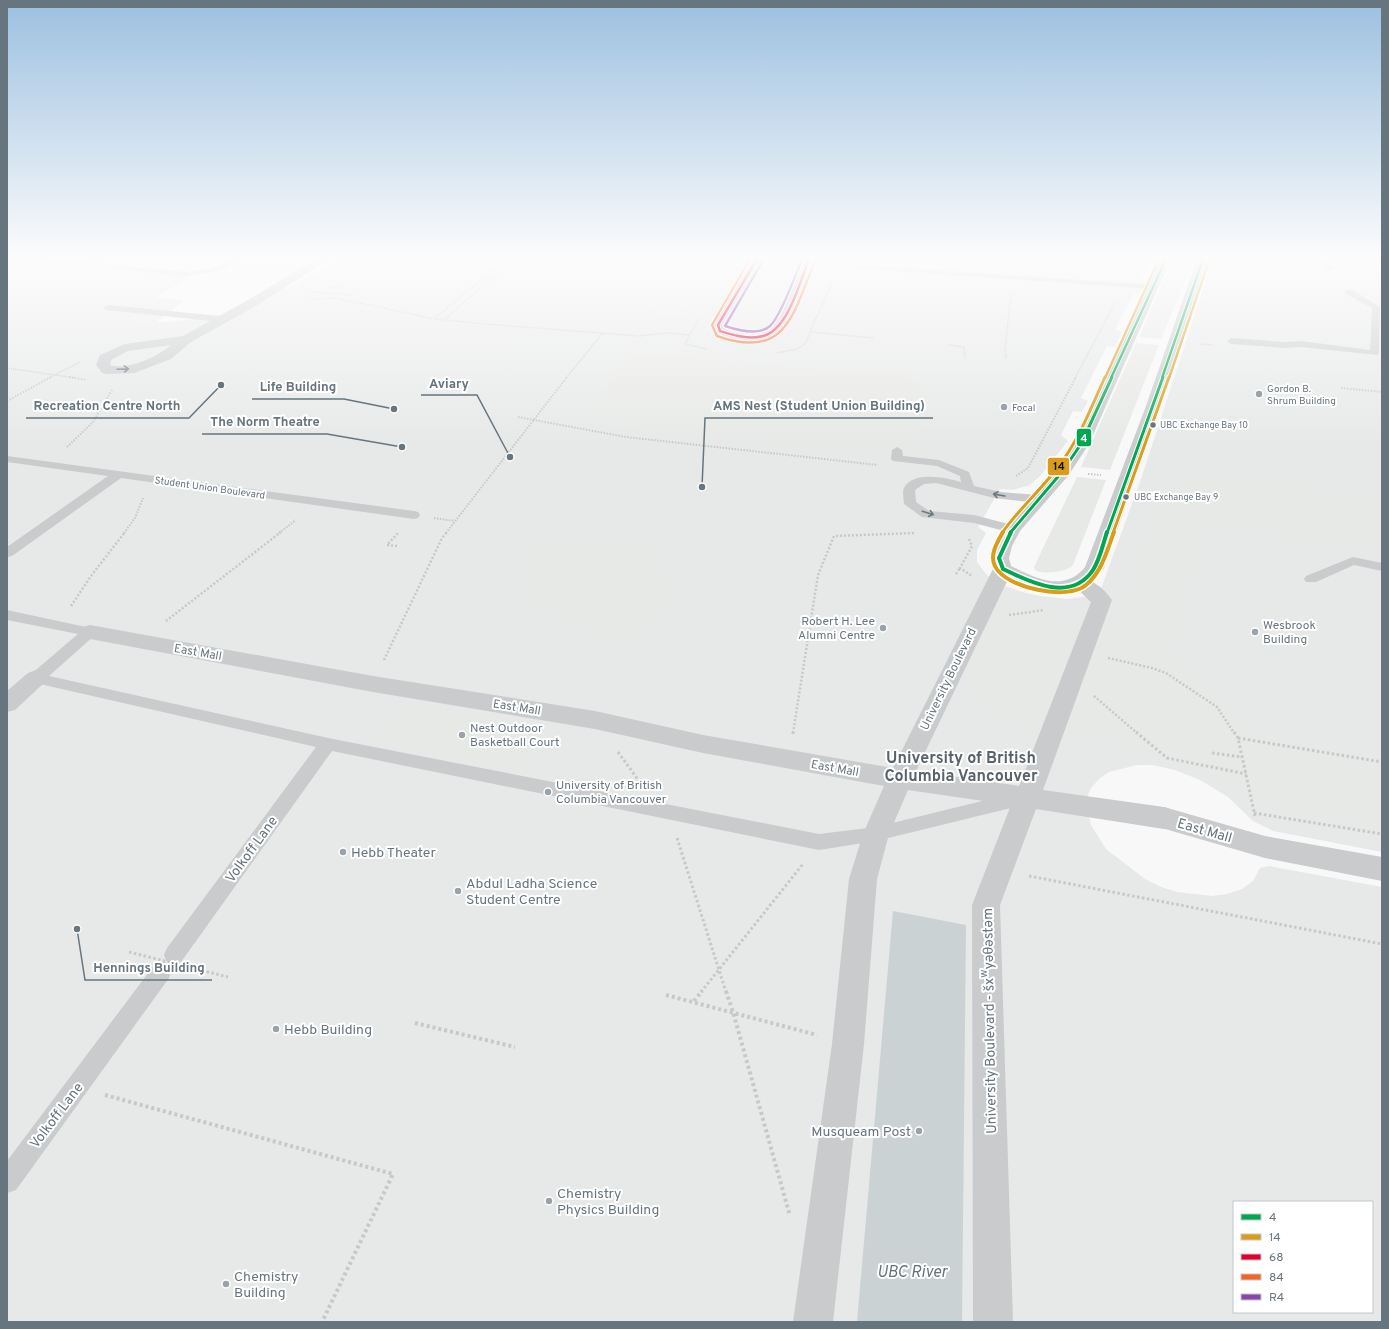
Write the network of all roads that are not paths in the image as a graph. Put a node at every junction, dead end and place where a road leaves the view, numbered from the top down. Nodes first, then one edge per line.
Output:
1 (219, 321) edge
2 (720, 321) edge
3 (780, 321) edge
4 (1137, 321) edge
5 (1182, 321) edge
6 (1375, 321) edge
7 (186, 339) junction
8 (1230, 341) road end
9 (897, 450) dead end
10 (7, 459) edge
11 (119, 474) junction
12 (969, 488) junction
13 (1038, 499) junction
14 (414, 515) dead end
15 (1012, 530) junction
16 (7, 553) edge
17 (1382, 567) edge
18 (1003, 569) junction
19 (1311, 579) dead end
20 (1081, 584) junction
21 (7, 615) edge
22 (90, 632) junction
23 (36, 678) junction
24 (7, 704) edge
25 (328, 744) junction
26 (900, 779) junction
27 (1027, 797) junction
28 (876, 834) junction
29 (1382, 869) edge
30 (7, 1181) edge
31 (813, 1322) edge
32 (993, 1322) edge

1 - 7 street
2 - 3 lane
4 - 13 street
5 - 20 street
6 - 8 lane
7 -> 7 street
9 - 12 lane
10 - 11 lane, Student Union Boulevard
11 - 14 lane, Student Union Boulevard
11 - 16 lane
13 -> 12 lane
12 -> 15 lane
13 - 15 street
15 - 18 street
17 - 19 lane
18 - 20 street
18 - 26 street, University Boulevard
20 - 27 street, University Boulevard - šxʷyəθəstəm
21 - 22 lane, East Mall
22 - 23 lane
22 - 26 street, East Mall
23 - 24 street
23 - 25 lane, East Mall
25 - 28 lane, East Mall
25 - 30 lane, Volkoff Lane
26 - 27 street, East Mall
26 - 28 street, University Boulevard
27 - 28 lane, East Mall
27 - 29 street, East Mall
27 - 32 street, University Boulevard - šxʷyəθəstəm
28 - 31 street

